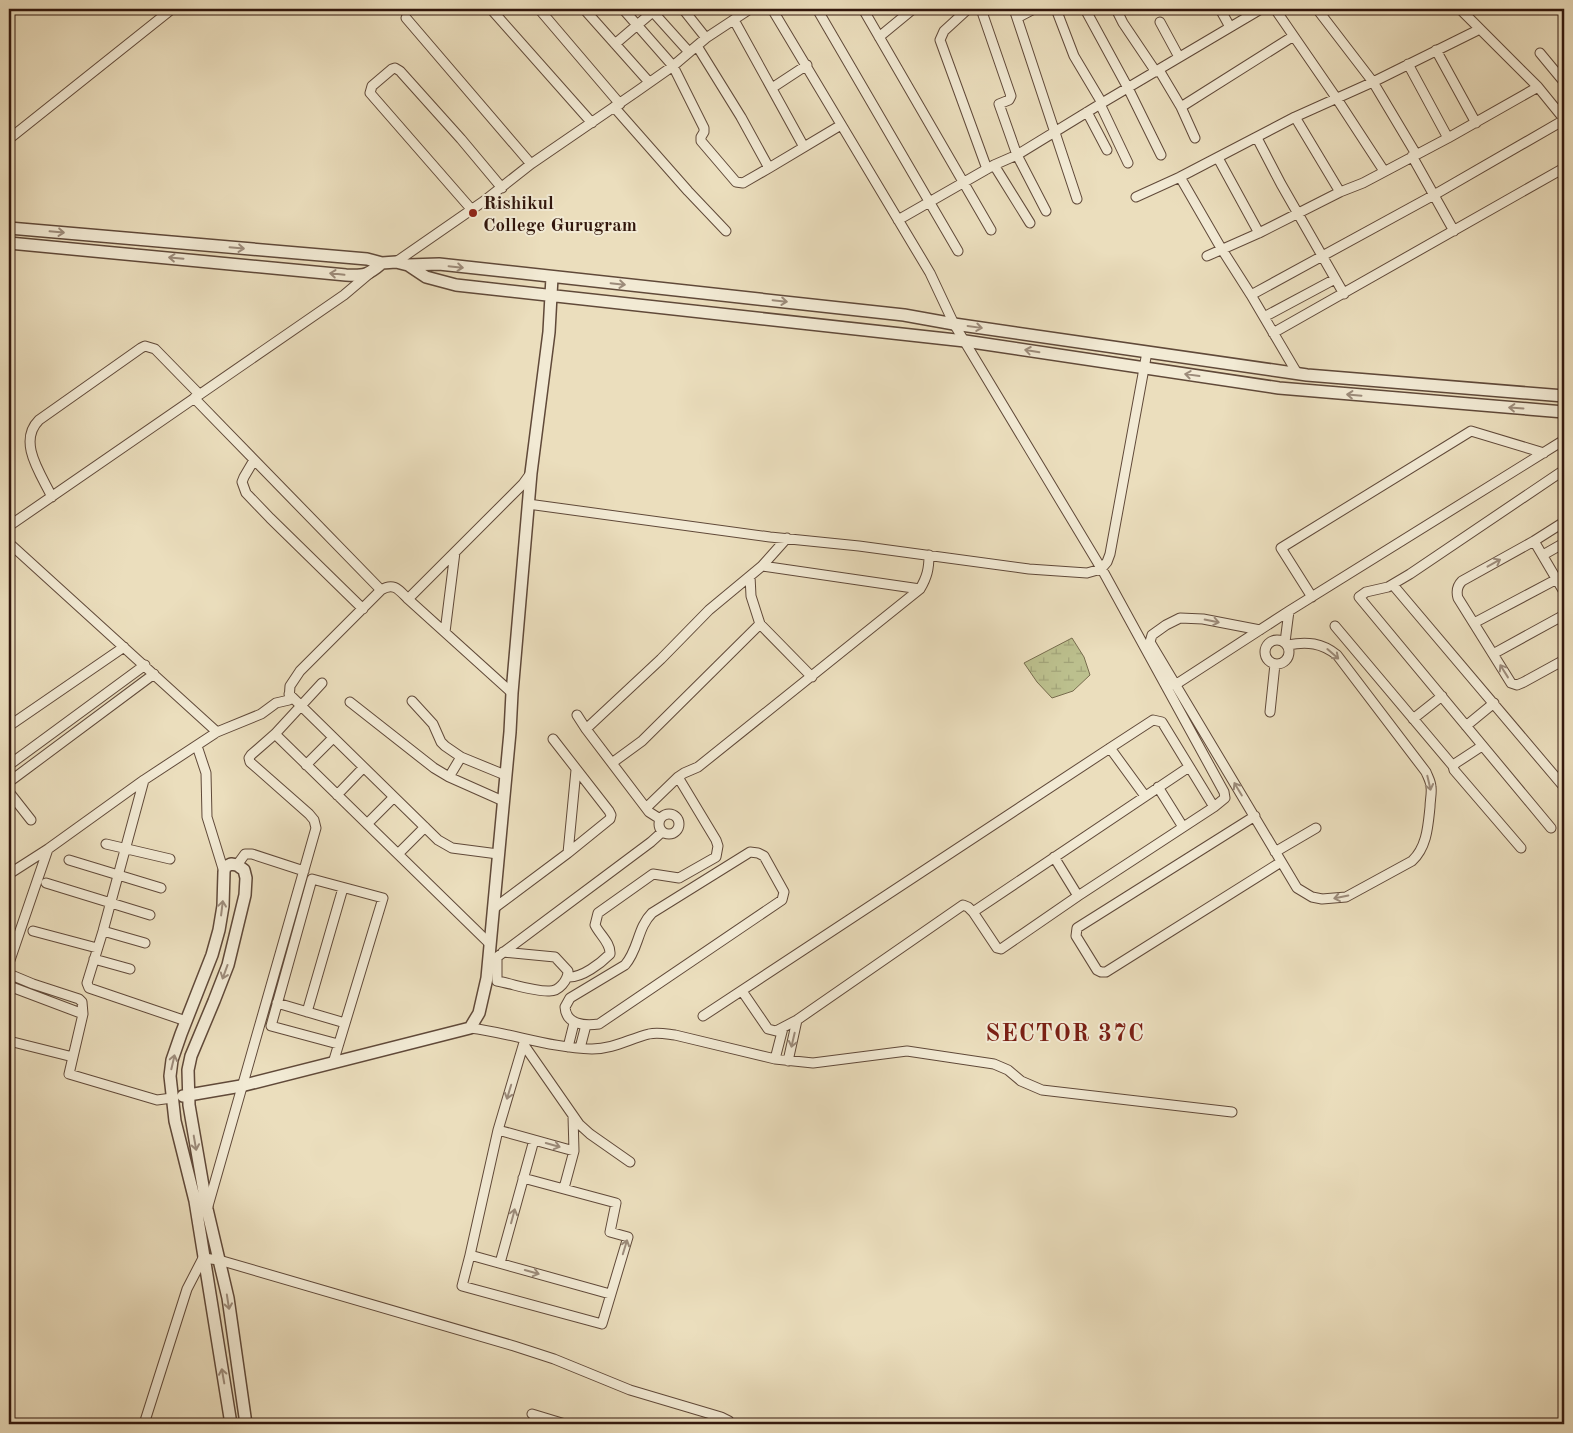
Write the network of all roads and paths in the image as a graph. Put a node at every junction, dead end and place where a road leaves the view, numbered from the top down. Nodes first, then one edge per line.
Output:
1 (172, 9) edge
2 (491, 9) edge
3 (539, 9) edge
4 (584, 9) edge
5 (622, 9) edge
6 (683, 9) edge
7 (750, 9) edge
8 (772, 9) edge
9 (817, 9) edge
10 (863, 9) edge
11 (913, 9) edge
12 (968, 9) edge
13 (980, 9) edge
14 (1034, 9) edge
15 (1056, 9) edge
16 (1085, 9) edge
17 (1116, 9) edge
18 (1220, 9) edge
19 (1261, 9) edge
20 (1274, 9) edge
21 (1317, 9) edge
22 (1460, 9) edge
23 (654, 10) edge
24 (1016, 13) edge
25 (406, 18) dead end
26 (734, 20) junction
27 (1160, 22) dead end
28 (637, 25) junction
29 (1230, 27) junction
30 (1480, 28) junction
31 (1292, 36) junction
32 (879, 37) junction
33 (706, 38) junction
34 (615, 44) junction
35 (697, 46) junction
36 (1436, 50) junction
37 (689, 52) junction
38 (1540, 53) dead end
39 (1179, 58) junction
40 (1408, 64) junction
41 (807, 65) junction
42 (673, 66) junction
43 (1158, 71) junction
44 (649, 82) junction
45 (1373, 82) junction
46 (1564, 82) edge
47 (1538, 87) junction
48 (772, 88) junction
49 (1128, 88) junction
50 (1337, 99) junction
51 (1101, 104) junction
52 (617, 106) junction
53 (1181, 107) junction
54 (1087, 112) junction
55 (1296, 118) junction
56 (1564, 119) edge
57 (1476, 122) junction
58 (592, 123) junction
59 (841, 125) junction
60 (1055, 131) junction
61 (1195, 138) dead end
62 (1257, 138) junction
63 (1448, 138) junction
64 (9, 139) edge
65 (804, 147) junction
66 (1107, 150) dead end
67 (1017, 155) junction
68 (1161, 155) dead end
69 (1414, 155) junction
70 (1218, 158) junction
71 (1128, 163) dead end
72 (531, 164) junction
73 (991, 167) junction
74 (769, 168) junction
75 (1564, 168) edge
76 (1384, 171) junction
77 (1180, 177) junction
78 (964, 183) junction
79 (502, 188) junction
80 (1340, 192) junction
81 (1434, 195) junction
82 (1136, 196) dead end
83 (1077, 199) dead end
84 (930, 201) junction
85 (472, 210) junction
86 (1046, 211) dead end
87 (1299, 214) junction
88 (898, 220) junction
89 (1030, 223) dead end
90 (9, 228) edge
91 (991, 230) dead end
92 (726, 231) dead end
93 (1454, 231) junction
94 (1259, 233) junction
95 (9, 242) edge
96 (1221, 248) junction
97 (958, 251) dead end
98 (1207, 256) dead end
99 (1322, 256) junction
100 (382, 262) junction
101 (402, 264) junction
102 (370, 273) junction
103 (552, 277) junction
104 (1335, 279) junction
105 (1344, 294) junction
106 (1250, 295) junction
107 (551, 296) junction
108 (1264, 317) junction
109 (954, 324) junction
110 (1273, 333) junction
111 (965, 341) junction
112 (1147, 352) junction
113 (1144, 368) junction
114 (1297, 373) junction
115 (197, 396) junction
116 (1564, 396) edge
117 (1564, 412) edge
118 (1564, 440) edge
119 (1544, 453) junction
120 (254, 460) junction
121 (1564, 470) edge
122 (531, 472) junction
123 (52, 497) junction
124 (528, 504) junction
125 (1564, 522) edge
126 (9, 526) edge
127 (787, 538) junction
128 (1534, 541) junction
129 (9, 543) edge
130 (1564, 543) edge
131 (455, 552) junction
132 (929, 555) junction
133 (1542, 555) junction
134 (762, 566) junction
135 (1101, 569) junction
136 (750, 576) junction
137 (1557, 579) junction
138 (1393, 585) junction
139 (920, 589) junction
140 (381, 590) junction
141 (1564, 592) edge
142 (1312, 597) junction
143 (408, 599) junction
144 (363, 609) junction
145 (1289, 611) junction
146 (1564, 615) edge
147 (1474, 622) junction
148 (760, 624) junction
149 (1335, 626) dead end
150 (445, 632) junction
151 (1256, 633) junction
152 (1286, 644) junction
153 (124, 647) junction
154 (1265, 647) junction
155 (1493, 654) junction
156 (1564, 660) edge
157 (1275, 664) junction
158 (145, 665) junction
159 (154, 674) junction
160 (812, 677) junction
161 (322, 683) dead end
162 (1175, 684) junction
163 (512, 693) junction
164 (290, 694) junction
165 (1442, 696) junction
166 (412, 700) dead end
167 (350, 702) dead end
168 (1494, 703) junction
169 (301, 707) junction
170 (1270, 712) dead end
171 (577, 715) dead end
172 (1413, 719) junction
173 (9, 726) edge
174 (1466, 726) junction
175 (586, 729) junction
176 (217, 732) junction
177 (275, 734) junction
178 (333, 738) junction
179 (553, 739) dead end
180 (197, 746) junction
181 (1482, 746) junction
182 (1110, 748) junction
183 (461, 757) junction
184 (612, 763) junction
185 (9, 765) edge
186 (306, 765) junction
187 (1453, 766) junction
188 (1189, 767) junction
189 (363, 768) junction
190 (576, 770) junction
191 (505, 775) junction
192 (450, 777) junction
193 (678, 777) junction
194 (144, 780) junction
195 (9, 782) edge
196 (1158, 787) junction
197 (1564, 787) edge
198 (9, 792) edge
199 (337, 795) junction
200 (1145, 796) junction
201 (394, 797) junction
202 (503, 801) junction
203 (1214, 807) junction
204 (646, 808) junction
205 (1255, 816) junction
206 (660, 819) junction
207 (31, 820) dead end
208 (367, 824) junction
209 (425, 827) junction
210 (1183, 827) junction
211 (1316, 828) dead end
212 (1551, 828) dead end
213 (662, 832) junction
214 (106, 844) dead end
215 (125, 848) junction
216 (1521, 848) dead end
217 (48, 849) junction
218 (1275, 852) junction
219 (568, 853) junction
220 (398, 854) junction
221 (498, 854) junction
222 (1054, 857) junction
223 (170, 859) dead end
224 (69, 860) dead end
225 (1281, 862) junction
226 (238, 865) junction
227 (304, 871) junction
228 (224, 872) junction
229 (9, 874) edge
230 (118, 875) junction
231 (46, 883) dead end
232 (160, 888) dead end
233 (343, 888) junction
234 (1078, 896) junction
235 (110, 903) junction
236 (493, 908) junction
237 (973, 912) junction
238 (150, 915) dead end
239 (33, 931) dead end
240 (103, 931) junction
241 (145, 943) dead end
242 (490, 944) junction
243 (97, 948) junction
244 (496, 958) junction
245 (94, 959) junction
246 (9, 963) edge
247 (130, 969) dead end
248 (9, 974) edge
249 (568, 977) junction
250 (9, 986) edge
251 (742, 991) junction
252 (277, 1003) junction
253 (307, 1012) junction
254 (83, 1014) junction
255 (703, 1016) dead end
256 (797, 1020) junction
257 (186, 1021) junction
258 (574, 1023) junction
259 (345, 1024) junction
260 (586, 1024) junction
261 (470, 1028) junction
262 (783, 1028) junction
263 (9, 1041) edge
264 (524, 1042) junction
265 (338, 1044) junction
266 (568, 1047) junction
267 (580, 1048) junction
268 (73, 1057) junction
269 (775, 1059) junction
270 (788, 1061) junction
271 (333, 1062) junction
272 (241, 1086) junction
273 (189, 1095) junction
274 (172, 1098) junction
275 (1232, 1112) dead end
276 (573, 1116) junction
277 (498, 1130) junction
278 (534, 1140) junction
279 (574, 1151) junction
280 (630, 1162) dead end
281 (524, 1178) junction
282 (564, 1188) junction
283 (207, 1209) junction
284 (197, 1219) junction
285 (470, 1255) junction
286 (203, 1258) junction
287 (219, 1260) junction
288 (500, 1263) junction
289 (610, 1294) junction
290 (532, 1414) dead end
291 (144, 1424) edge
292 (231, 1424) edge
293 (246, 1424) edge
294 (565, 1424) edge
295 (732, 1424) edge

1 - 64 street
2 - 58 street
3 - 52 street
4 - 34 street
5 - 28 street
6 - 33 street
7 - 26 street
8 - 41 street
9 - 84 street
10 - 32 street
11 - 32 street
12 - 73 street
13 - 67 street
14 - 24 street
15 - 51 street
16 - 49 street
17 - 43 street
18 - 29 street
19 - 29 street
20 - 31 street
21 - 45 street
22 - 30 street
23 - 28 street
23 - 37 street
24 - 60 street
25 - 72 street
26 - 33 street
26 - 48 street
27 - 39 street
28 - 34 street
28 - 42 street
29 - 39 street
30 - 36 street
30 - 47 street
31 - 50 street
31 - 53 street
32 - 78 street
33 - 35 street
34 - 44 street
35 - 37 street
35 - 74 street
36 - 40 street
36 - 57 street
37 - 42 street
38 - 46 street
39 - 43 street
40 - 45 street
40 - 63 street
41 - 48 street
41 - 59 street
42 - 44 street
42 - 74 street
43 - 49 street
43 - 53 street
44 - 52 street
45 - 50 street
45 - 69 street
47 - 56 street
47 - 57 street
48 - 65 street
49 - 51 street
49 - 68 street
50 - 55 street
50 - 76 street
51 - 54 street
51 - 71 street
52 - 58 street
52 - 92 street
53 - 61 street
54 - 60 street
54 - 66 street
55 - 62 street
55 - 80 street
56 - 81 street
57 - 63 street
58 - 72 street
59 - 65 street
59 - 88 street
60 - 67 street
60 - 83 street
62 - 70 street
62 - 87 street
63 - 69 street
65 - 74 street
67 - 73 street
67 - 86 street
69 - 76 street
69 - 81 street
70 - 77 street
70 - 94 street
72 - 79 street
73 - 78 street
73 - 89 street
75 - 93 street
76 - 80 street
77 - 82 street
77 - 96 street
78 - 84 street
78 - 91 street
79 - 85 street
79 - 85 street
80 - 87 street
81 - 93 street
81 - 99 street
84 - 88 street
84 - 97 street
85 - 101 street
87 - 94 street
87 - 99 street
88 - 109 street
90 -> 100 street
93 - 105 street
94 - 96 street
102 -> 95 street
96 - 98 street
96 - 106 street
99 - 104 street
99 - 106 street
100 - 101 street
100 - 102 street
101 -> 103 street
101 - 107 street
102 - 115 street
103 - 107 street
103 -> 109 street
104 - 105 street
104 - 108 street
105 - 110 street
106 - 108 street
107 - 111 street
107 - 122 street
108 - 110 street
109 - 111 street
109 -> 112 street
110 - 114 street
113 -> 111 street
111 - 135 street
112 - 113 street
112 - 114 street
117 -> 113 street
113 - 135 street
114 - 116 street
115 - 120 street
115 - 123 street
115 - 123 street
118 - 119 street
119 - 142 street
119 - 142 street
120 - 140 street
120 - 144 street
121 - 138 street
122 - 124 street
122 - 131 street
123 - 126 street
124 - 127 street
124 - 163 street
125 - 128 street
127 - 132 street
127 - 134 street
128 - 133 street
147 -> 128 street
129 - 153 street
130 - 133 street
131 - 143 street
131 - 150 street
132 - 135 street
132 - 139 street
133 - 137 street
134 - 136 street
134 - 139 street
135 - 203 street
136 - 148 street
136 - 175 street
137 - 141 street
137 - 147 street
138 - 165 street
138 - 168 street
139 - 160 street
140 - 143 street
140 - 144 street
142 - 145 street
143 - 150 street
144 - 164 street
145 - 151 street
145 - 152 street
146 - 155 street
147 - 155 street
148 - 160 street
148 - 184 street
149 - 172 street
150 - 163 street
151 - 154 street
151 - 162 street
162 -> 151 street
152 - 154 street
152 - 157 street
152 -> 225 street
153 - 158 street
153 - 173 street
154 - 157 street
156 -> 155 street
157 - 170 street
158 - 159 street
158 - 185 street
159 - 176 street
159 - 195 street
160 - 193 street
161 - 169 street
205 -> 162 street
163 - 191 street
164 - 169 street
164 - 176 street
165 - 172 street
165 - 174 street
166 - 183 street
167 - 192 street
168 - 174 street
168 - 197 street
169 - 177 street
169 - 178 street
171 - 175 street
172 - 187 street
174 - 181 street
175 - 184 street
176 - 180 street
177 - 186 street
177 - 227 street
178 - 186 street
178 - 189 street
179 - 190 street
180 - 194 street
180 - 228 street
181 - 187 street
181 - 212 street
182 - 188 street
182 - 200 street
182 - 251 street
183 - 191 street
183 - 192 street
184 - 204 street
186 - 199 street
187 - 216 street
188 - 196 street
188 - 203 street
189 - 199 street
189 - 201 street
190 - 219 street
190 - 219 street
191 - 202 street
192 - 202 street
193 - 204 street
193 - 249 street
194 - 215 street
194 - 217 street
196 - 200 street
196 - 210 street
198 - 207 street
199 - 208 street
200 - 222 street
201 - 208 street
201 - 209 street
202 - 221 street
203 - 210 street
204 - 206 street
205 - 218 street
205 - 225 street
206 - 213 street
206 - 213 street
208 - 220 street
209 - 220 street
209 - 221 street
210 - 234 street
211 - 218 street
213 - 244 street
214 - 215 street
215 - 223 street
215 - 230 street
217 - 229 street
217 - 246 street
218 - 225 street
219 - 236 street
220 - 242 street
221 - 236 street
222 - 234 street
222 - 237 street
224 - 230 street
226 - 227 street
226 - 228 street
226 -> 273 street
227 - 272 street
257 -> 228 street
230 - 232 street
230 - 235 street
231 - 235 street
233 - 252 street
233 - 253 street
233 - 259 street
234 - 237 street
235 - 238 street
235 - 240 street
236 - 242 street
237 - 256 street
239 - 243 street
240 - 241 street
240 - 243 street
242 - 244 street
243 - 245 street
244 - 249 street
244 - 249 street
244 - 261 street
245 - 247 street
245 - 257 street
248 - 254 street
250 - 254 street
251 - 255 street
251 - 262 street
252 - 253 street
252 - 265 street
253 - 259 street
254 - 268 street
256 - 262 street
256 -> 270 street
274 -> 257 street
258 - 260 street
258 - 260 street
258 - 266 street
259 - 265 street
260 - 267 street
261 - 264 street
261 - 271 street
262 - 269 street
263 - 268 street
264 - 266 street
264 - 276 street
264 -> 277 street
265 - 271 street
266 - 267 street
267 - 269 street
268 - 274 street
269 - 270 street
270 - 275 street
271 - 272 street
272 - 273 street
272 - 283 street
273 - 274 street
273 -> 283 street
274 - 284 street
276 - 279 street
276 - 280 street
277 - 278 street
277 - 285 street
278 -> 279 street
278 - 281 street
279 - 282 street
281 - 282 street
288 -> 281 street
289 -> 282 street
283 - 284 street
283 - 287 street
284 - 286 street
285 - 288 street
285 - 289 street
286 - 287 street
286 - 291 street
292 -> 286 street
287 -> 293 street
287 - 295 street
288 -> 289 street
290 - 294 street

